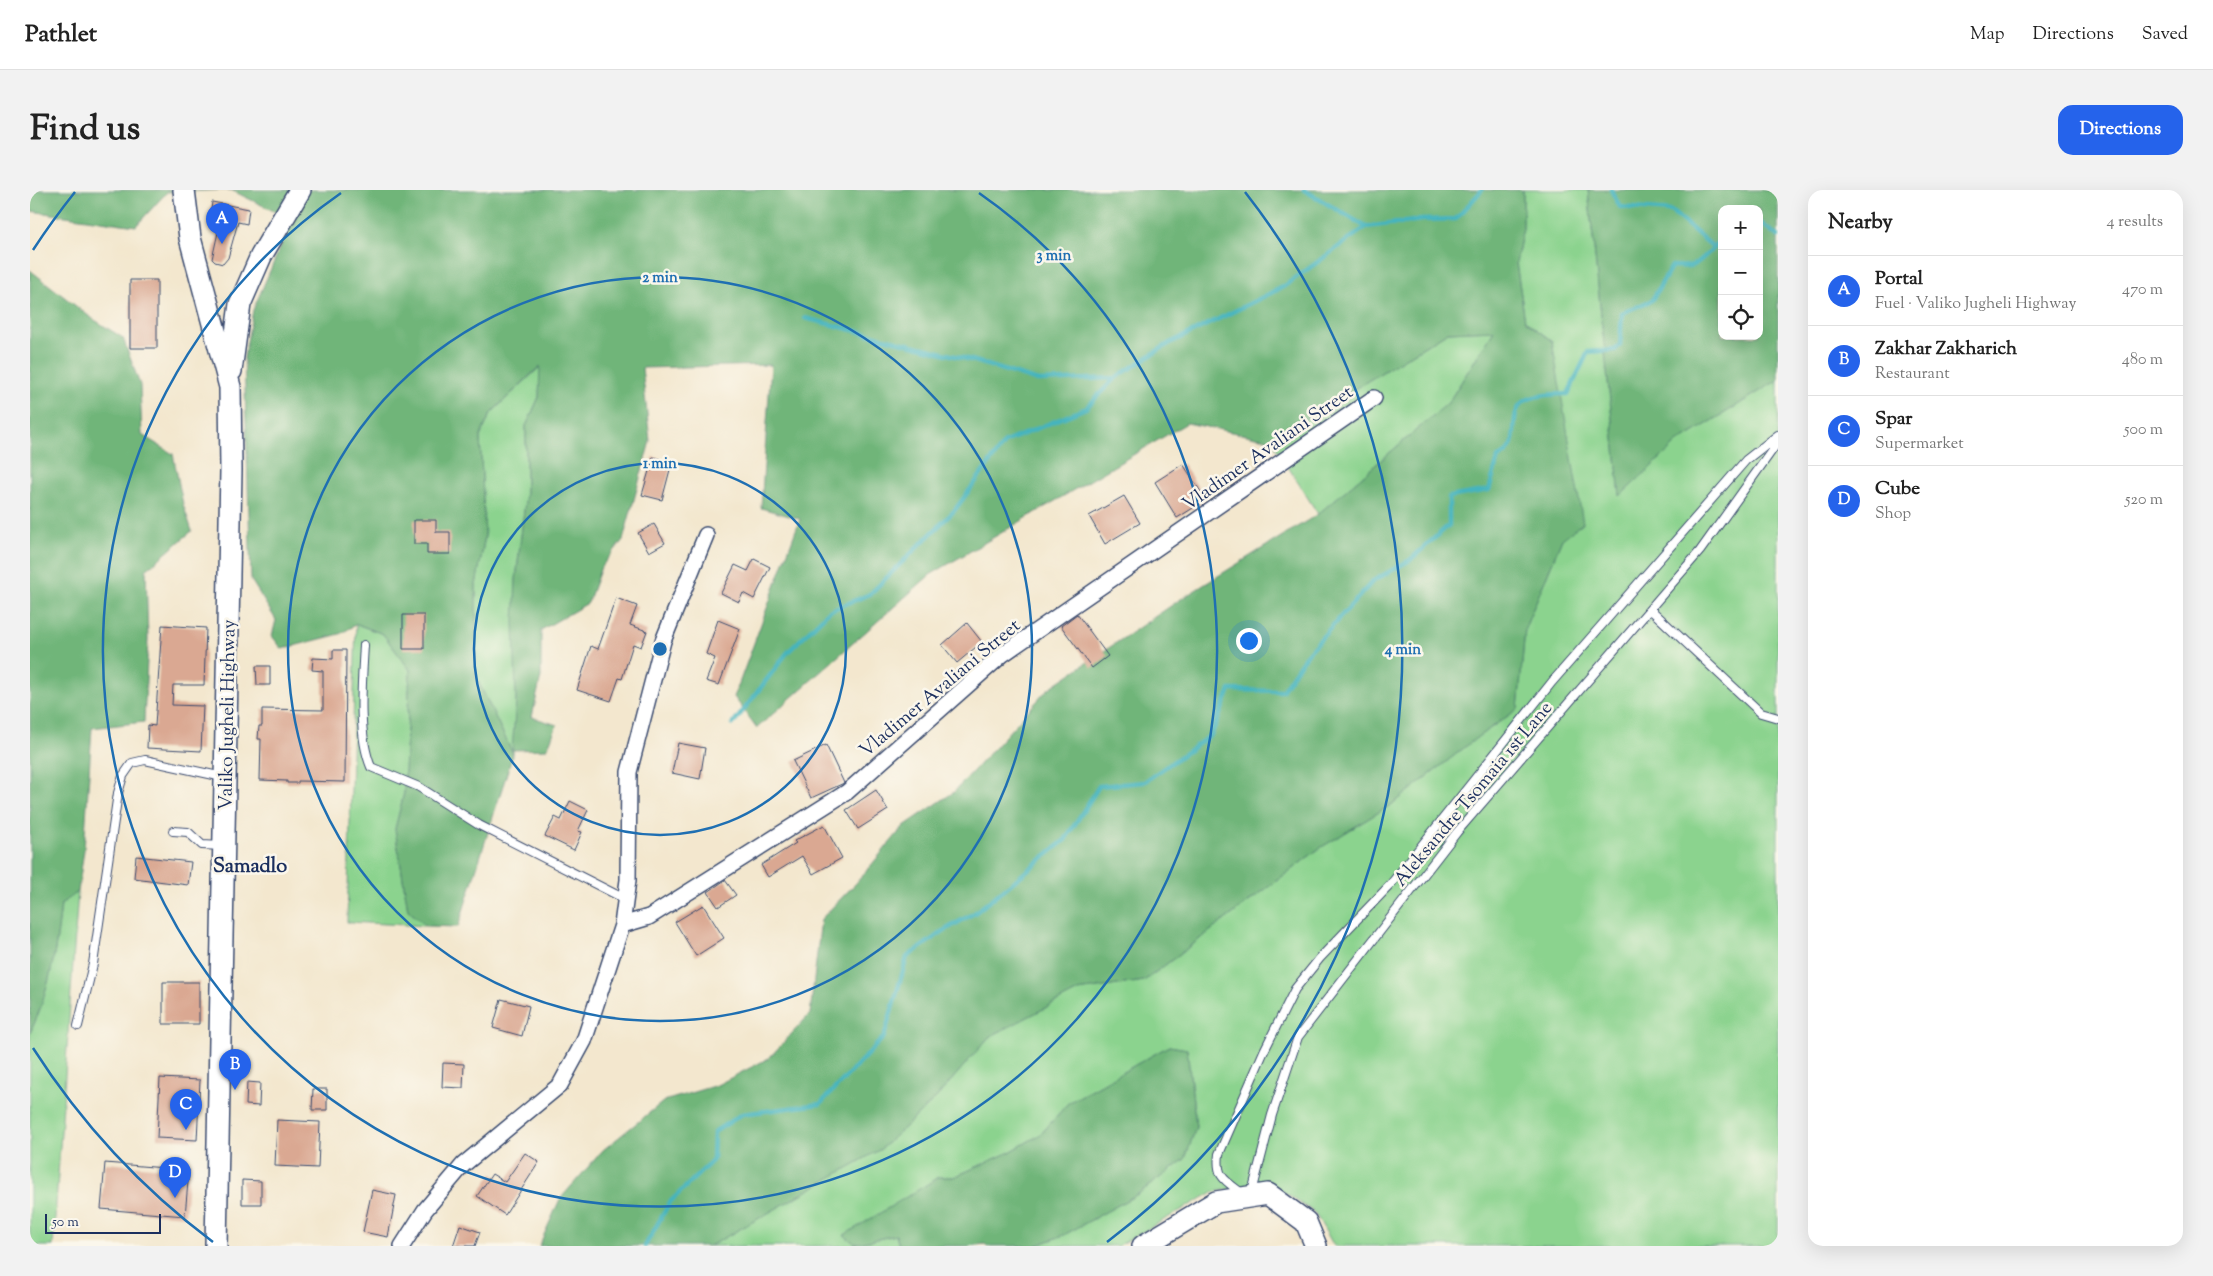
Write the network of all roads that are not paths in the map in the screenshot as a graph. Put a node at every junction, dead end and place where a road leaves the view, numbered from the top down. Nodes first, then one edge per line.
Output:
1 (184, 190) edge
2 (300, 190) edge
3 (230, 387) junction
4 (1374, 398) dead end
5 (1778, 434) edge
6 (1778, 442) edge
7 (706, 535) dead end
8 (1650, 609) junction
9 (364, 645) dead end
10 (1778, 718) edge
11 (225, 777) junction
12 (173, 831) dead end
13 (224, 847) junction
14 (625, 899) junction
15 (622, 925) junction
16 (78, 1026) dead end
17 (1249, 1197) junction
18 (216, 1246) edge
19 (402, 1246) edge
20 (1143, 1246) edge
21 (1316, 1246) edge

1 - 3 main road, Valiko Jugheli Highway
2 - 3 main road
3 - 11 main road, Valiko Jugheli Highway
4 - 15 street, Vladimer Avaliani Street
5 - 17 lane
6 - 8 lane, Aleksandre Tsomaia 1st Lane
7 - 14 street
8 - 10 lane
8 - 17 lane, Aleksandre Tsomaia 1st Lane
9 - 14 lane
11 - 13 main road, Valiko Jugheli Highway
11 - 16 lane
12 - 13 lane
13 - 18 main road, Valiko Jugheli Highway
14 - 15 street
15 - 19 street
17 - 20 main road
17 - 21 main road

